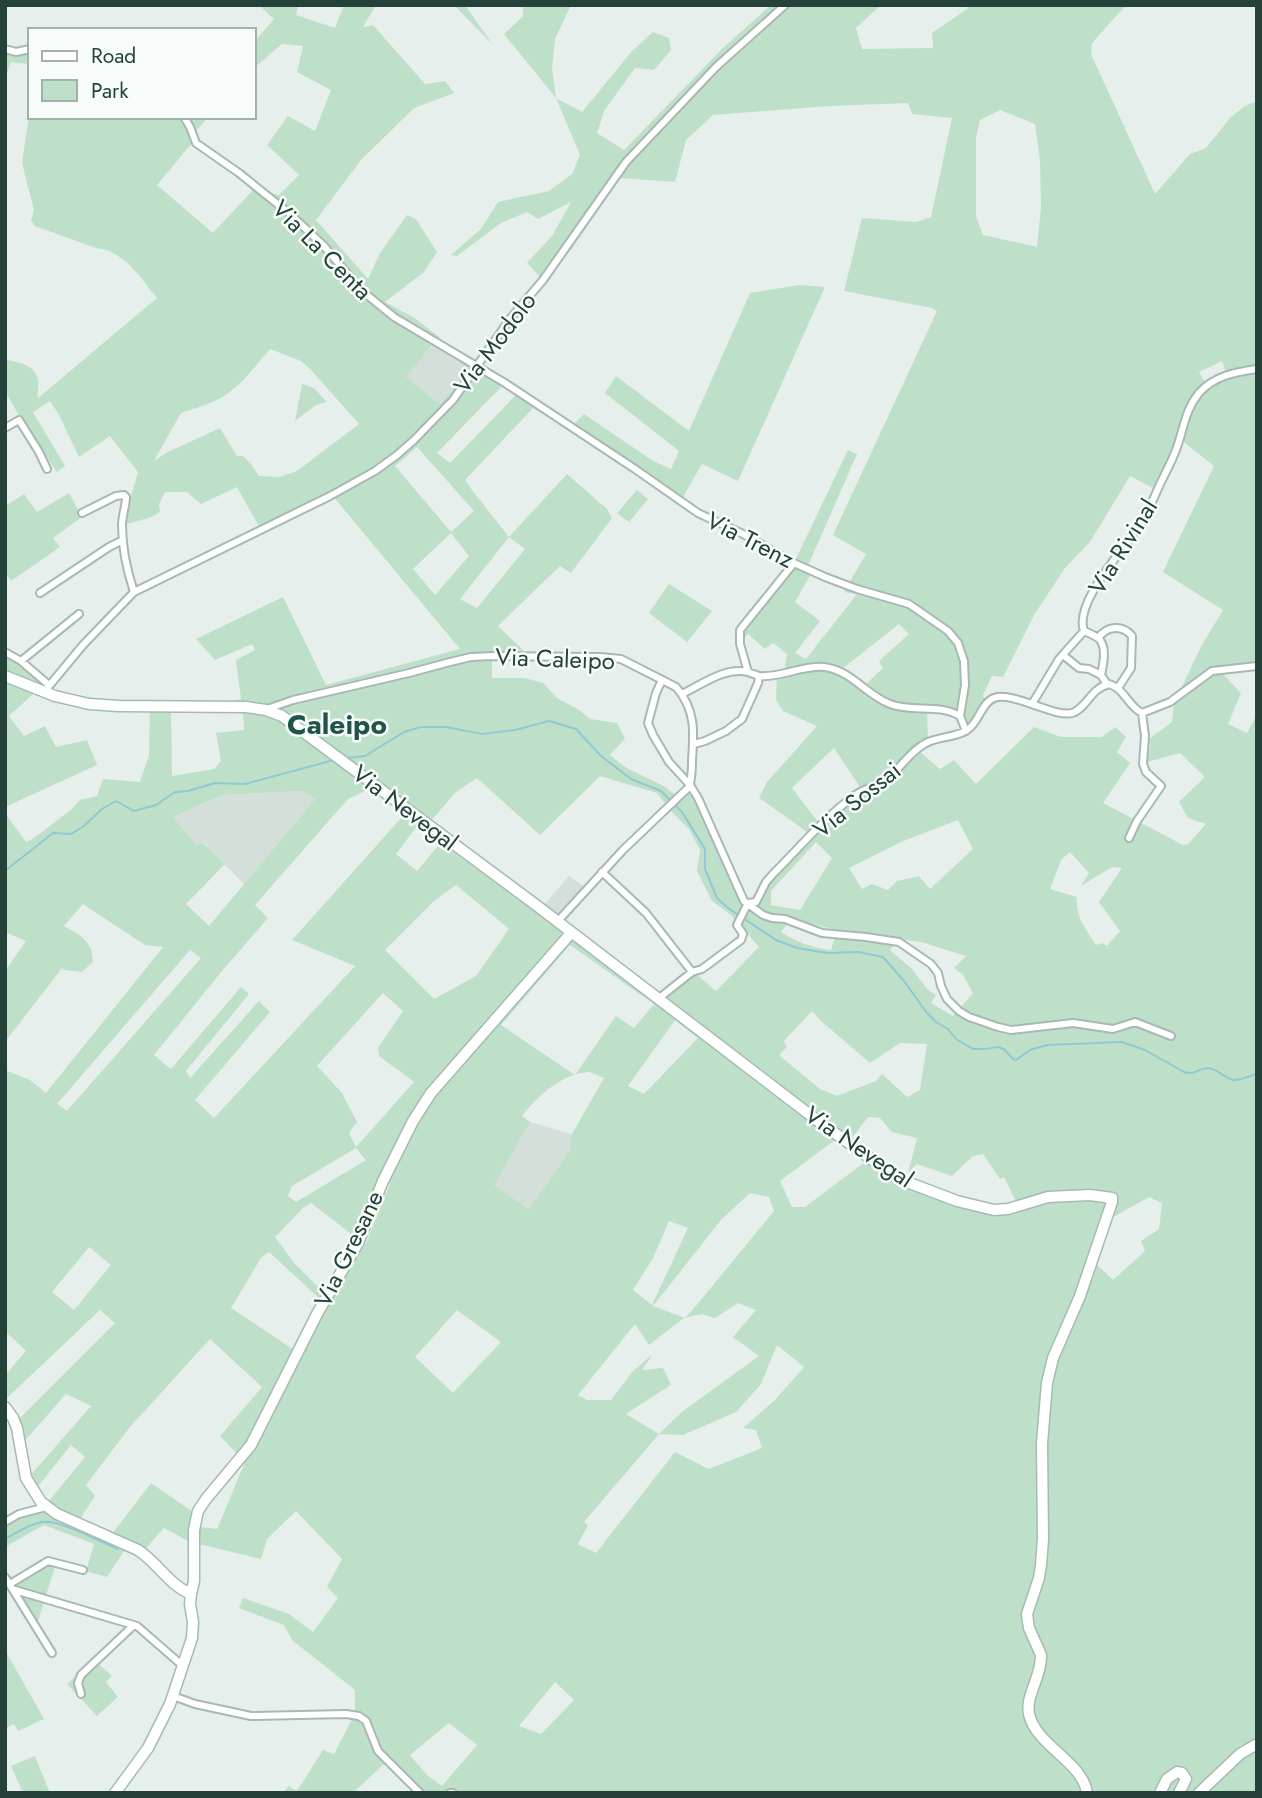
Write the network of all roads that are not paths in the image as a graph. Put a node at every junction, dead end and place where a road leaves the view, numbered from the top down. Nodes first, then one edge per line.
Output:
1 (785, 5) edge
2 (5, 49) edge
3 (28, 49) edge
4 (185, 119) edge
5 (476, 365) junction
6 (1257, 369) edge
7 (5, 428) edge
8 (47, 469) dead end
9 (82, 513) dead end
10 (123, 540) junction
11 (794, 563) junction
12 (134, 592) junction
13 (40, 593) dead end
14 (79, 614) dead end
15 (1084, 631) junction
16 (1098, 638) junction
17 (5, 652) edge
18 (1063, 655) junction
19 (21, 661) junction
20 (1257, 666) edge
21 (748, 672) junction
22 (1101, 675) junction
23 (5, 676) edge
24 (759, 676) junction
25 (663, 680) junction
26 (1107, 684) junction
27 (47, 688) junction
28 (1118, 688) junction
29 (682, 694) junction
30 (1032, 704) junction
31 (266, 710) junction
32 (1142, 713) junction
33 (960, 716) junction
34 (966, 731) junction
35 (694, 744) junction
36 (690, 785) junction
37 (1129, 838) dead end
38 (602, 872) junction
39 (747, 906) junction
40 (557, 922) junction
41 (571, 933) junction
42 (692, 972) junction
43 (659, 999) junction
44 (1171, 1036) dead end
45 (5, 1407) edge
46 (46, 1507) junction
47 (6, 1511) edge
48 (14, 1517) junction
49 (5, 1522) edge
50 (83, 1570) dead end
51 (5, 1577) edge
52 (12, 1587) junction
53 (191, 1594) junction
54 (134, 1625) junction
55 (52, 1654) dead end
56 (183, 1666) junction
57 (81, 1694) dead end
58 (173, 1696) junction
59 (1257, 1744) edge
60 (116, 1793) edge
61 (420, 1793) edge
62 (1087, 1793) edge
63 (1160, 1793) edge
64 (1179, 1793) edge
65 (1199, 1793) edge

1 - 5 street, Via Modolo
2 - 3 street
4 - 5 street, Via La Centa
5 - 11 street, Via Trenz
5 - 12 street, Via Modolo
6 - 15 street, Via Rivinal
7 - 8 street
9 - 10 street
10 - 12 street
10 - 13 street
11 - 21 street
11 - 33 street, Via Trenz
12 - 27 street, Via Modolo
14 - 19 street
15 - 16 street
15 - 18 street
16 - 22 street
16 - 28 street, Via Rivinal
17 - 19 street
18 - 22 street
18 - 30 street
19 - 27 street
20 - 32 street
21 - 24 street
21 - 29 street
22 - 26 street
23 - 27 main road
24 - 33 street
24 - 35 street
25 - 29 street, Via Caleipo
25 - 31 street, Via Caleipo
25 - 36 street
26 - 28 street
26 - 30 street
27 - 31 main road
28 - 32 street
29 - 35 street
30 - 34 street
31 - 40 main road, Via Nevegal
32 - 37 street
33 - 34 street
34 - 39 street, Via Sossai
35 - 36 street
36 - 38 street
36 - 39 street
38 - 40 street
38 - 42 street
39 - 42 street
39 - 44 street
40 - 41 main road, Via Nevegal
41 - 43 main road, Via Nevegal
41 - 53 main road, Via Gresane
42 - 43 street
43 - 62 main road, Via Nevegal
45 - 46 main road
46 - 48 street
46 - 53 main road
47 - 48 street
48 - 49 street
50 - 52 street
51 - 52 street
52 - 54 street
52 - 55 street
53 - 56 main road, Via Gresane
54 - 56 street
54 - 57 street
56 - 58 main road, Via Gresane
58 - 60 main road, Via Gresane
58 - 61 street
59 - 65 main road
63 - 64 main road

